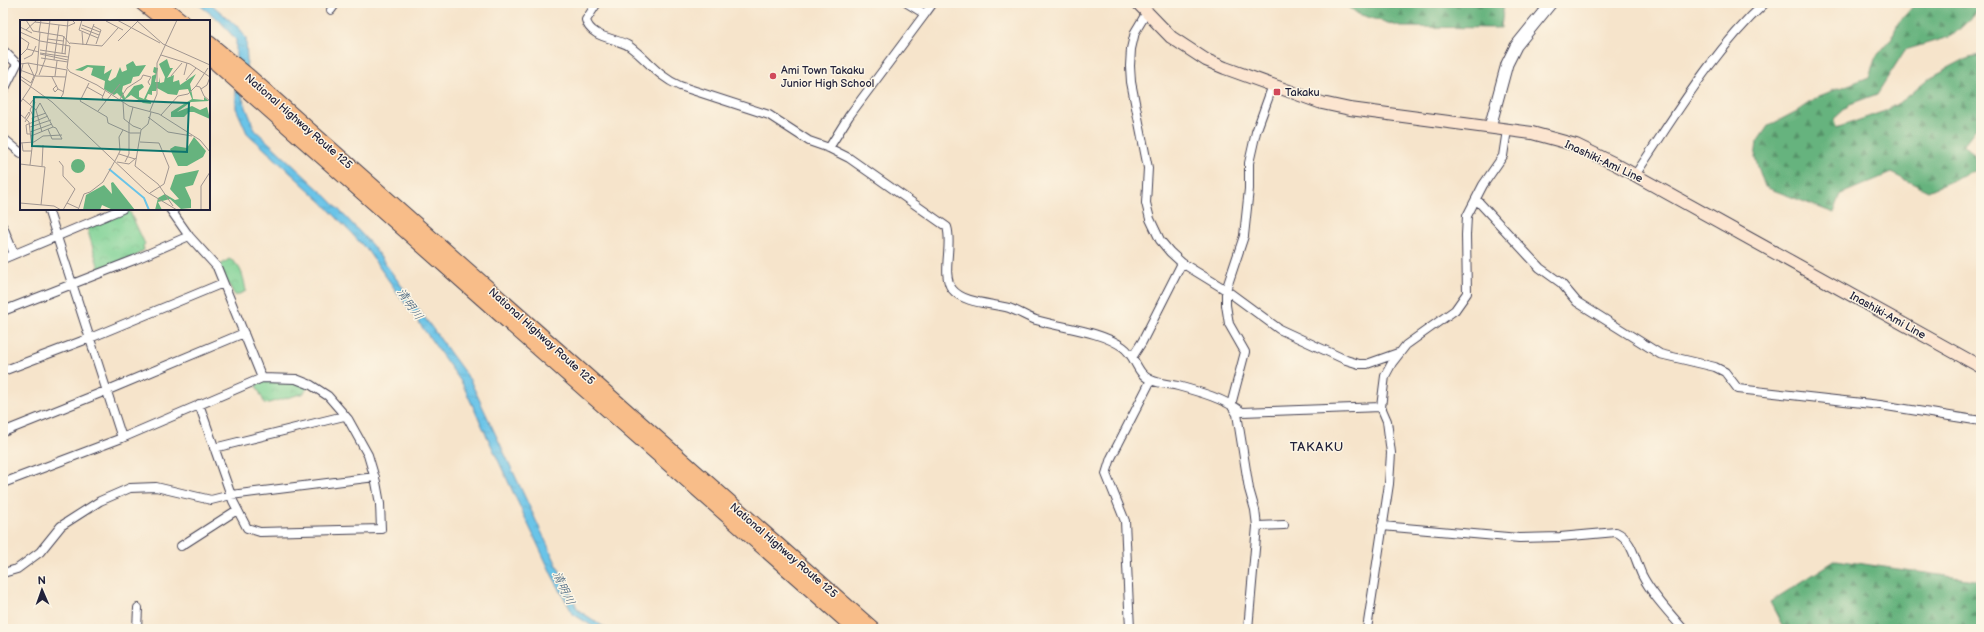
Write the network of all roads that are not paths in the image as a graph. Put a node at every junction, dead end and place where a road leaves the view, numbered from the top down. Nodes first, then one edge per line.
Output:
1 (142, 3) edge
2 (160, 3) edge
3 (597, 3) edge
4 (907, 3) edge
5 (933, 3) edge
6 (1551, 3) edge
7 (1765, 3) edge
8 (1143, 7) edge
9 (924, 14) junction
10 (164, 20) edge
11 (181, 20) edge
12 (210, 44) edge
13 (3, 50) edge
14 (210, 57) edge
15 (226, 64) junction
16 (250, 85) junction
17 (1273, 85) junction
18 (3, 92) edge
19 (1490, 127) junction
20 (1507, 130) junction
21 (3, 138) edge
22 (830, 148) junction
23 (20, 152) edge
24 (1635, 175) junction
25 (1476, 199) junction
26 (48, 210) edge
27 (171, 210) edge
28 (109, 211) edge
29 (3, 227) edge
30 (57, 236) junction
31 (189, 236) junction
32 (14, 254) junction
33 (3, 259) edge
34 (1182, 263) junction
35 (223, 283) junction
36 (73, 284) junction
37 (1226, 290) junction
38 (3, 311) edge
39 (244, 333) junction
40 (90, 338) junction
41 (1398, 353) junction
42 (1132, 356) junction
43 (1981, 367) edge
44 (3, 371) edge
45 (262, 378) junction
46 (1151, 380) junction
47 (108, 390) junction
48 (199, 404) junction
49 (1231, 404) junction
50 (1381, 407) junction
51 (344, 416) junction
52 (1981, 421) edge
53 (3, 432) edge
54 (122, 438) junction
55 (214, 448) junction
56 (375, 477) junction
57 (3, 483) edge
58 (231, 495) junction
59 (237, 510) junction
60 (1284, 525) dead end
61 (1257, 526) junction
62 (1382, 526) junction
63 (181, 546) dead end
64 (3, 573) edge
65 (138, 608) dead end
66 (137, 629) edge
67 (855, 629) edge
68 (873, 629) edge
69 (1130, 629) edge
70 (1248, 629) edge
71 (1368, 629) edge
72 (1683, 629) edge

1 - 10 highway
2 - 11 highway
3 - 22 street
4 - 9 street
5 - 9 street
6 - 19 street
7 - 24 street
8 - 17 main road, Inashiki-Ami Line
8 - 34 street
9 - 22 street
12 - 15 highway, National Highway Route 125
13 - 18 street
14 - 15 highway, National Highway Route 125
15 - 16 highway, National Highway Route 125
16 - 67 highway, National Highway Route 125
16 - 68 highway, National Highway Route 125
17 - 19 main road, Inashiki-Ami Line
17 - 37 street
19 - 20 main road, Inashiki-Ami Line
20 - 24 main road, Inashiki-Ami Line
20 - 25 street
21 - 23 street
22 - 42 street
24 - 43 main road, Inashiki-Ami Line
25 - 41 street
25 - 52 street
26 - 30 street
27 - 31 street
28 - 30 street
29 - 32 street
30 - 32 street
30 - 36 street
31 - 35 street
31 - 36 street
32 - 33 street
34 - 37 street
34 - 42 street
35 - 39 street
35 - 40 street
36 - 38 street
36 - 40 street
37 - 41 street
37 - 49 street
39 - 45 street
39 - 47 street
40 - 44 street
40 - 47 street
41 - 50 street
42 - 46 street
45 - 48 street
45 - 51 street
46 - 49 street
46 - 69 street
47 - 53 street
47 - 54 street
48 - 54 street
48 - 55 street
49 - 50 street
49 - 61 street
50 - 62 street
51 - 55 street
51 - 56 street
54 - 57 street
55 - 58 street
56 - 58 street
56 - 59 street
58 - 59 street
58 - 64 street
59 - 63 street
60 - 61 street
61 - 70 street
62 - 71 street
62 - 72 street
65 - 66 street

